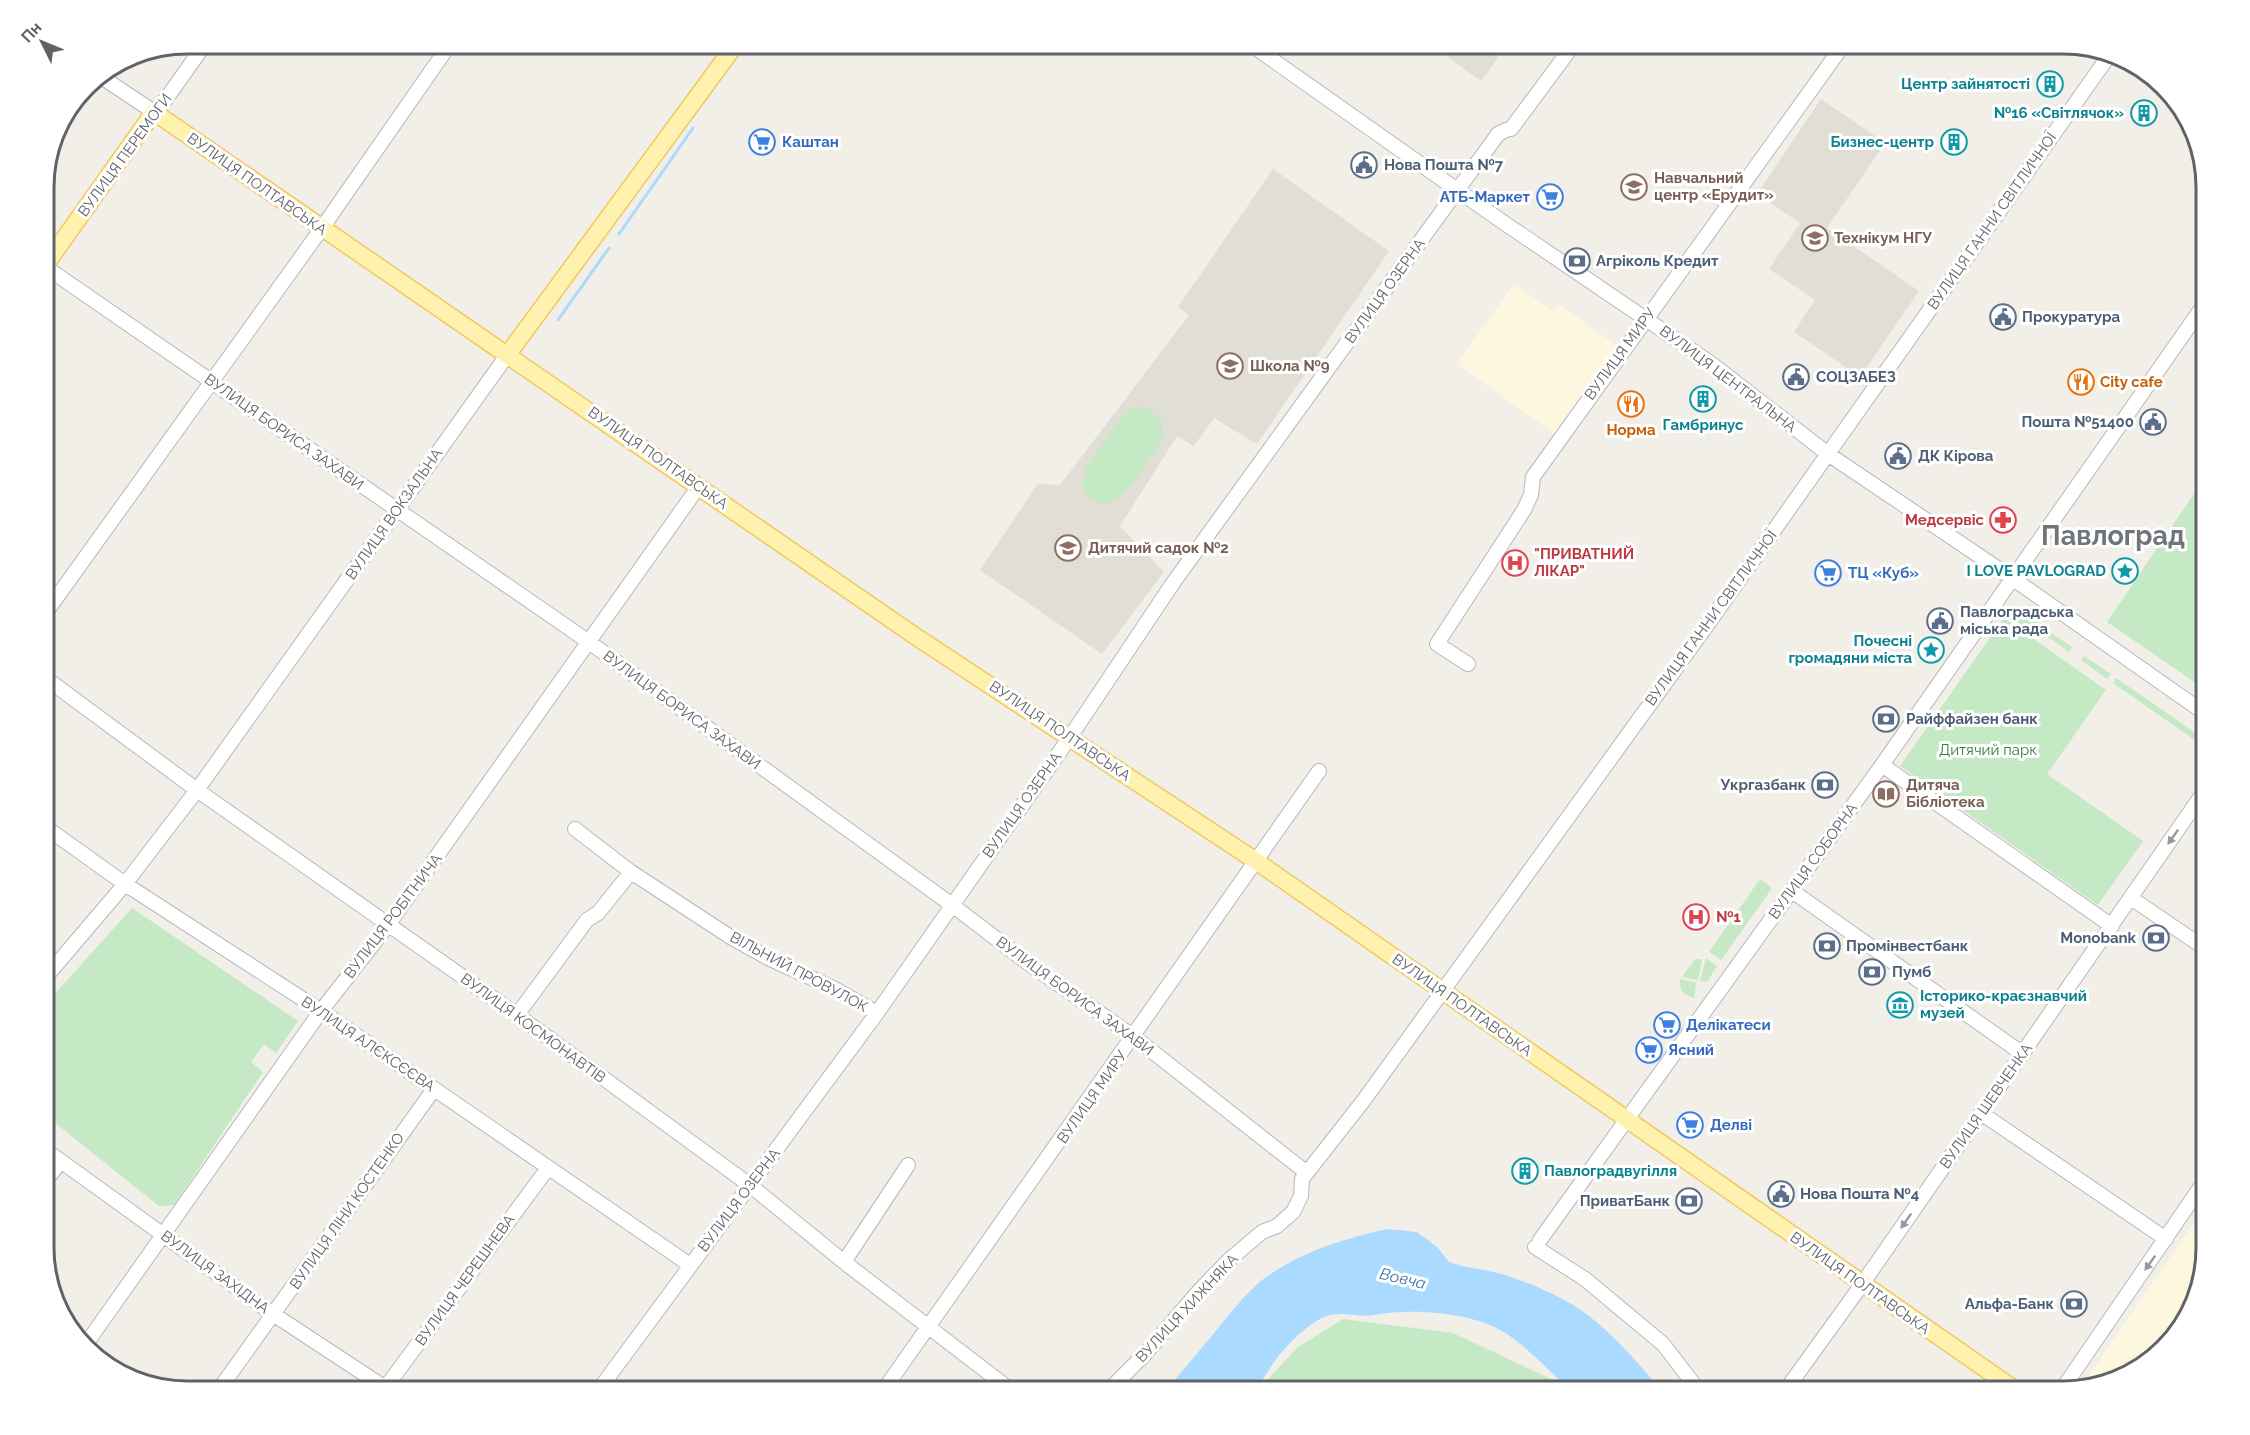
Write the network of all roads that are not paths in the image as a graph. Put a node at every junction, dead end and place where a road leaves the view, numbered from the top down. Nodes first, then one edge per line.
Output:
1 (198, 54) edge
2 (443, 54) edge
3 (729, 54) edge
4 (1264, 54) edge
5 (1556, 54) edge
6 (1566, 54) edge
7 (1837, 54) edge
8 (2105, 61) edge
9 (107, 81) edge
10 (154, 112) junction
11 (1509, 129) junction
12 (1458, 190) junction
13 (322, 228) junction
14 (54, 252) edge
15 (54, 273) edge
16 (2196, 316) edge
17 (1646, 318) junction
18 (508, 354) junction
19 (211, 382) junction
20 (1828, 454) junction
21 (699, 486) junction
22 (397, 510) junction
23 (2012, 578) junction
24 (54, 601) edge
25 (589, 642) junction
26 (1468, 664) dead end
27 (54, 684) edge
28 (2196, 707) edge
29 (1070, 736) junction
30 (1882, 765) junction
31 (1319, 771) dead end
32 (197, 790) junction
33 (2196, 804) edge
34 (575, 829) dead end
35 (54, 833) edge
36 (1256, 861) junction
37 (631, 872) junction
38 (125, 884) junction
39 (1792, 891) junction
40 (2131, 898) junction
41 (952, 905) junction
42 (388, 925) junction
43 (2112, 926) junction
44 (2196, 942) edge
45 (54, 967) edge
46 (1442, 991) junction
47 (321, 1011) junction
48 (877, 1013) junction
49 (517, 1015) junction
50 (1134, 1037) junction
51 (2023, 1054) junction
52 (434, 1089) junction
53 (1981, 1113) junction
54 (1626, 1120) junction
55 (54, 1156) edge
56 (61, 1161) junction
57 (908, 1165) dead end
58 (548, 1168) junction
59 (54, 1170) edge
60 (1307, 1173) junction
61 (751, 1186) junction
62 (2196, 1194) edge
63 (164, 1235) junction
64 (2166, 1239) junction
65 (844, 1263) junction
66 (690, 1265) junction
67 (1862, 1284) junction
68 (273, 1314) junction
69 (930, 1328) junction
70 (90, 1339) edge
71 (226, 1381) edge
72 (373, 1381) edge
73 (393, 1381) edge
74 (606, 1381) edge
75 (891, 1381) edge
76 (998, 1381) edge
77 (1119, 1381) edge
78 (1691, 1381) edge
79 (1793, 1381) edge
80 (2001, 1381) edge
81 (2069, 1381) edge

1 - 10 street, ВУЛИЦЯ ПЕРЕМОГИ
2 - 13 street
3 - 18 main road, ВУЛИЦЯ ВОКЗАЛЬНА
4 - 12 street, ВУЛИЦЯ ЦЕНТРАЛЬНА
5 - 11 street, ВУЛИЦЯ ОЗЕРНА
6 - 11 street, ВУЛИЦЯ ОЗЕРНА
7 - 17 street, ВУЛИЦЯ МИРУ
8 - 20 street, ВУЛИЦЯ ГАННИ СВІТЛИЧНОЇ
9 - 10 street, ВУЛИЦЯ ПОЛТАВСЬКА
10 - 13 main road, ВУЛИЦЯ ПОЛТАВСЬКА
10 - 14 main road, ВУЛИЦЯ ПЕРЕМОГИ
11 - 12 street, ВУЛИЦЯ ОЗЕРНА
12 - 17 street, ВУЛИЦЯ ЦЕНТРАЛЬНА
12 - 29 street, ВУЛИЦЯ ОЗЕРНА
13 - 18 main road, ВУЛИЦЯ ПОЛТАВСЬКА
13 - 19 street
15 - 19 street, ВУЛИЦЯ БОРИСА ЗАХАВИ
16 - 23 street, ВУЛИЦЯ СОБОРНА
17 - 20 street, ВУЛИЦЯ ЦЕНТРАЛЬНА
17 - 26 street, ВУЛИЦЯ МИРУ
18 - 21 main road, ВУЛИЦЯ ПОЛТАВСЬКА
18 - 22 street, ВУЛИЦЯ ВОКЗАЛЬНА
19 - 22 street, ВУЛИЦЯ БОРИСА ЗАХАВИ
19 - 24 street
20 - 23 street, ВУЛИЦЯ ЦЕНТРАЛЬНА
20 - 46 street, ВУЛИЦЯ ГАННИ СВІТЛИЧНОЇ
21 - 25 street, ВУЛИЦЯ РОБІТНИЧА
21 - 29 main road, ВУЛИЦЯ ПОЛТАВСЬКА
22 - 25 street, ВУЛИЦЯ БОРИСА ЗАХАВИ
22 - 32 street, ВУЛИЦЯ ВОКЗАЛЬНА
23 - 28 street, ВУЛИЦЯ ЦЕНТРАЛЬНА
23 - 30 street, ВУЛИЦЯ СОБОРНА
25 - 41 street, ВУЛИЦЯ БОРИСА ЗАХАВИ
25 - 42 street, ВУЛИЦЯ РОБІТНИЧА
27 - 32 street, ВУЛИЦЯ КОСМОНАВТІВ
29 - 36 main road, ВУЛИЦЯ ПОЛТАВСЬКА
29 - 41 street, ВУЛИЦЯ ОЗЕРНА
30 - 39 street, ВУЛИЦЯ СОБОРНА
30 - 43 street
31 - 36 street, ВУЛИЦЯ МИРУ
32 - 38 street, ВУЛИЦЯ ВОКЗАЛЬНА
32 - 42 street, ВУЛИЦЯ КОСМОНАВТІВ
33 -> 40 street, ВУЛИЦЯ ШЕВЧЕНКА
34 - 37 street, ВІЛЬНИЙ ПРОВУЛОК
35 - 38 street, ВУЛИЦЯ АЛЄКСЄЄВА
36 - 46 main road, ВУЛИЦЯ ПОЛТАВСЬКА
36 - 50 street, ВУЛИЦЯ МИРУ
37 - 48 street, ВІЛЬНИЙ ПРОВУЛОК
37 - 49 street
38 - 45 street, ВУЛИЦЯ ВОКЗАЛЬНА
38 - 47 street, ВУЛИЦЯ АЛЄКСЄЄВА
39 - 51 street
39 - 54 street, ВУЛИЦЯ СОБОРНА
40 - 43 street, ВУЛИЦЯ ШЕВЧЕНКА
40 - 44 street
41 - 48 street, ВУЛИЦЯ ОЗЕРНА
41 - 50 street, ВУЛИЦЯ БОРИСА ЗАХАВИ
42 - 47 street, ВУЛИЦЯ РОБІТНИЧА
42 - 49 street, ВУЛИЦЯ КОСМОНАВТІВ
43 - 51 street, ВУЛИЦЯ ШЕВЧЕНКА
46 - 54 main road, ВУЛИЦЯ ПОЛТАВСЬКА
46 - 60 street, ВУЛИЦЯ ГАННИ СВІТЛИЧНОЇ
47 - 52 street, ВУЛИЦЯ АЛЄКСЄЄВА
47 - 63 street, ВУЛИЦЯ РОБІТНИЧА
48 - 61 street, ВУЛИЦЯ ОЗЕРНА
49 - 61 street, ВУЛИЦЯ КОСМОНАВТІВ
50 - 60 street, ВУЛИЦЯ БОРИСА ЗАХАВИ
50 - 69 street, ВУЛИЦЯ МИРУ
51 - 53 street, ВУЛИЦЯ ШЕВЧЕНКА
52 - 58 street, ВУЛИЦЯ АЛЄКСЄЄВА
52 - 68 street, ВУЛИЦЯ ЛІНИ КОСТЕНКО
53 - 64 street
53 -> 67 street, ВУЛИЦЯ ШЕВЧЕНКА
54 - 67 main road, ВУЛИЦЯ ПОЛТАВСЬКА
54 - 78 street, ВУЛИЦЯ СОБОРНА
55 - 56 street, ВУЛИЦЯ ЗАХІДНА
56 - 59 street
56 - 63 street, ВУЛИЦЯ ЗАХІДНА
57 - 65 street
58 - 66 street, ВУЛИЦЯ АЛЄКСЄЄВА
58 - 73 street, ВУЛИЦЯ ЧЕРЕШНЕВА
60 - 77 street, ВУЛИЦЯ ХИЖНЯКА
61 - 65 street, ВУЛИЦЯ КОСМОНАВТІВ
61 - 66 street, ВУЛИЦЯ ОЗЕРНА
62 - 64 street
63 - 68 street, ВУЛИЦЯ ЗАХІДНА
63 - 70 street, ВУЛИЦЯ РОБІТНИЧА
64 -> 81 street
65 - 69 street, ВУЛИЦЯ КОСМОНАВТІВ
66 - 74 street, ВУЛИЦЯ ОЗЕРНА
67 - 79 street, ВУЛИЦЯ ШЕВЧЕНКА
67 - 80 main road, ВУЛИЦЯ ПОЛТАВСЬКА
68 - 71 street, ВУЛИЦЯ ЛІНИ КОСТЕНКО
68 - 72 street, ВУЛИЦЯ ЗАХІДНА
69 - 75 street, ВУЛИЦЯ МИРУ
69 - 76 street, ВУЛИЦЯ КОСМОНАВТІВ

